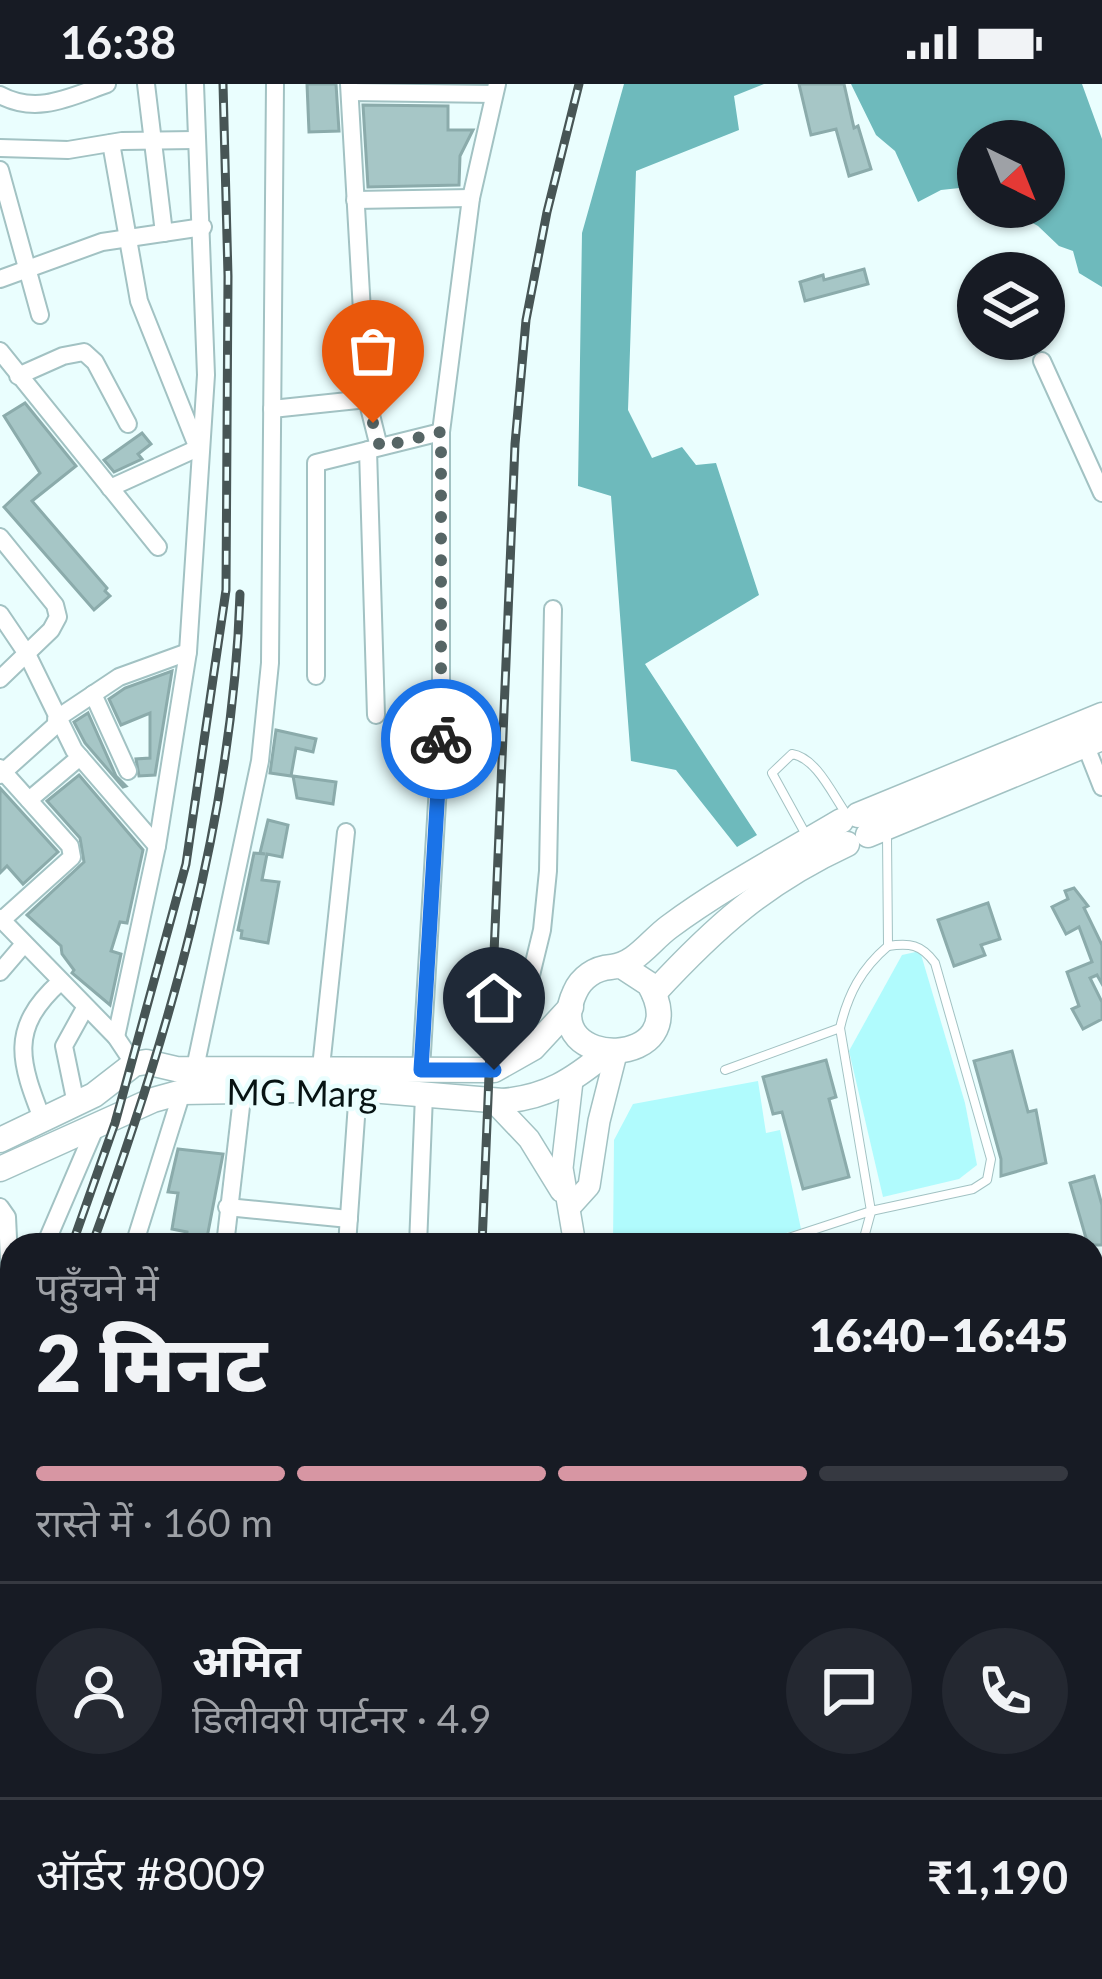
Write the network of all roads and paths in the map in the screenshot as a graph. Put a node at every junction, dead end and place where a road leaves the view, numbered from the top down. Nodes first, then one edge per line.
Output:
1 (106, 84) edge
2 (146, 84) edge
3 (195, 84) edge
4 (274, 84) edge
5 (349, 88) edge
6 (496, 89) edge
7 (0, 95) edge
8 (152, 140) junction
9 (194, 140) junction
10 (111, 143) junction
11 (0, 148) edge
12 (1, 180) edge
13 (471, 198) junction
14 (355, 200) junction
15 (203, 227) junction
16 (164, 233) junction
17 (125, 238) junction
18 (26, 273) junction
19 (0, 279) edge
20 (40, 314) dead end
21 (0, 351) edge
22 (1042, 361) dead end
23 (18, 376) junction
24 (367, 399) junction
25 (272, 409) junction
26 (128, 424) dead end
27 (441, 432) junction
28 (374, 449) junction
29 (200, 452) junction
30 (110, 488) junction
31 (1102, 493) edge
32 (0, 537) edge
33 (158, 547) dead end
34 (553, 609) dead end
35 (0, 614) edge
36 (188, 652) junction
37 (27, 654) junction
38 (316, 676) dead end
39 (1, 677) edge
40 (93, 694) junction
41 (376, 715) dead end
42 (1102, 716) edge
43 (57, 721) junction
44 (1093, 741) edge
45 (80, 757) junction
46 (1, 772) edge
47 (128, 772) dead end
48 (1102, 788) edge
49 (29, 800) junction
50 (858, 826) junction
51 (346, 832) dead end
52 (809, 840) junction
53 (157, 846) junction
54 (1, 919) edge
55 (24, 944) junction
56 (888, 946) junction
57 (623, 968) junction
58 (0, 972) edge
59 (60, 982) junction
60 (654, 993) junction
61 (571, 1007) junction
62 (86, 1008) junction
63 (840, 1028) junction
64 (116, 1037) junction
65 (527, 1053) junction
66 (611, 1053) junction
67 (134, 1064) junction
68 (321, 1066) junction
69 (195, 1068) junction
70 (725, 1070) dead end
71 (572, 1081) junction
72 (423, 1082) junction
73 (243, 1089) junction
74 (358, 1089) junction
75 (182, 1092) junction
76 (492, 1100) junction
77 (76, 1104) junction
78 (43, 1121) junction
79 (97, 1125) junction
80 (1, 1136) edge
81 (0, 1169) edge
82 (571, 1207) junction
83 (227, 1208) junction
84 (872, 1211) junction
85 (349, 1219) junction
86 (50, 1233) edge
87 (138, 1233) edge
88 (226, 1233) edge
89 (347, 1233) edge
90 (418, 1233) edge
91 (573, 1233) edge
92 (804, 1233) edge
93 (866, 1233) edge

1 - 7 street
2 - 8 street
3 - 9 street
4 - 25 street
5 - 6 street
5 - 14 street
6 - 13 street
8 - 9 street
8 - 10 street
8 - 16 street
9 - 15 street
10 - 11 street
10 - 17 street
12 - 18 street
13 - 14 street
13 - 27 street
14 - 24 street
15 - 16 street
15 - 29 street
16 - 17 street
17 - 18 street
17 - 29 street
18 - 19 street
18 - 20 street
21 - 23 street
22 - 31 street
23 - 26 street
23 - 30 street
24 - 25 street
24 - 28 street
25 - 69 street
27 - 28 street
27 - 72 street
28 - 38 street
28 - 41 street
29 - 30 street
29 - 36 street
30 - 33 street
32 - 37 street
34 - 65 street
35 - 37 street
36 - 40 street
36 - 53 street
37 - 39 street
37 - 43 street
40 - 43 street
40 - 47 street
42 - 50 main road
43 - 45 street
43 - 46 street
44 - 48 street
44 - 50 main road
45 - 49 street
45 - 53 street
46 - 49 street
49 - 54 street
50 - 52 main road
50 - 52 lane
50 - 56 lane
50 - 60 main road
51 - 68 street
52 - 57 main road
53 - 64 street
54 - 55 street
55 - 58 street
55 - 59 street
56 - 63 lane
56 - 84 lane
57 - 60 main road
57 - 61 main road
59 - 62 street
59 - 78 street
60 - 66 main road
61 - 65 main road, MG Marg
61 - 66 main road
62 - 64 street
62 - 77 street
63 - 70 lane
63 - 84 lane
64 - 67 street
65 - 72 main road, MG Marg
66 - 71 main road, MG Marg
66 - 82 street
67 - 69 main road, MG Marg
67 - 77 main road
68 - 69 main road, MG Marg
68 - 72 main road, MG Marg
71 - 76 main road, MG Marg
71 - 82 street
72 - 74 main road, MG Marg
72 - 76 main road, MG Marg
72 - 90 street
73 - 74 main road, MG Marg
73 - 75 main road, MG Marg
73 - 83 street
74 - 85 street
75 - 79 main road, MG Marg
75 - 87 street
76 - 82 street
77 - 78 main road
78 - 80 main road
79 - 81 main road, MG Marg
79 - 86 street
82 - 91 street
83 - 85 street
83 - 88 street
84 - 92 lane
84 - 93 lane
85 - 89 street

